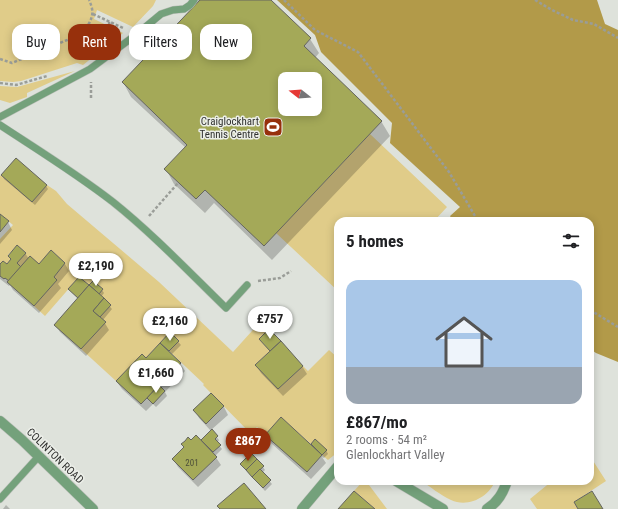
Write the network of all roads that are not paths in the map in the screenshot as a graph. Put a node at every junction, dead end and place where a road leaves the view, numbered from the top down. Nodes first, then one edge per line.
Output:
1 (194, 0) edge
2 (0, 117) edge
3 (0, 125) edge
4 (247, 285) road end
5 (0, 421) edge
6 (39, 456) junction
7 (334, 471) edge
8 (403, 485) edge
9 (505, 485) edge
10 (0, 499) edge
11 (93, 509) edge
12 (302, 509) edge
13 (443, 509) edge
14 (488, 509) edge

1 - 2 lane
3 - 4 lane
5 - 6 street, COLINTON ROAD
6 - 10 lane
6 - 11 street, COLINTON ROAD
7 - 12 street
8 - 13 street
9 - 14 street

